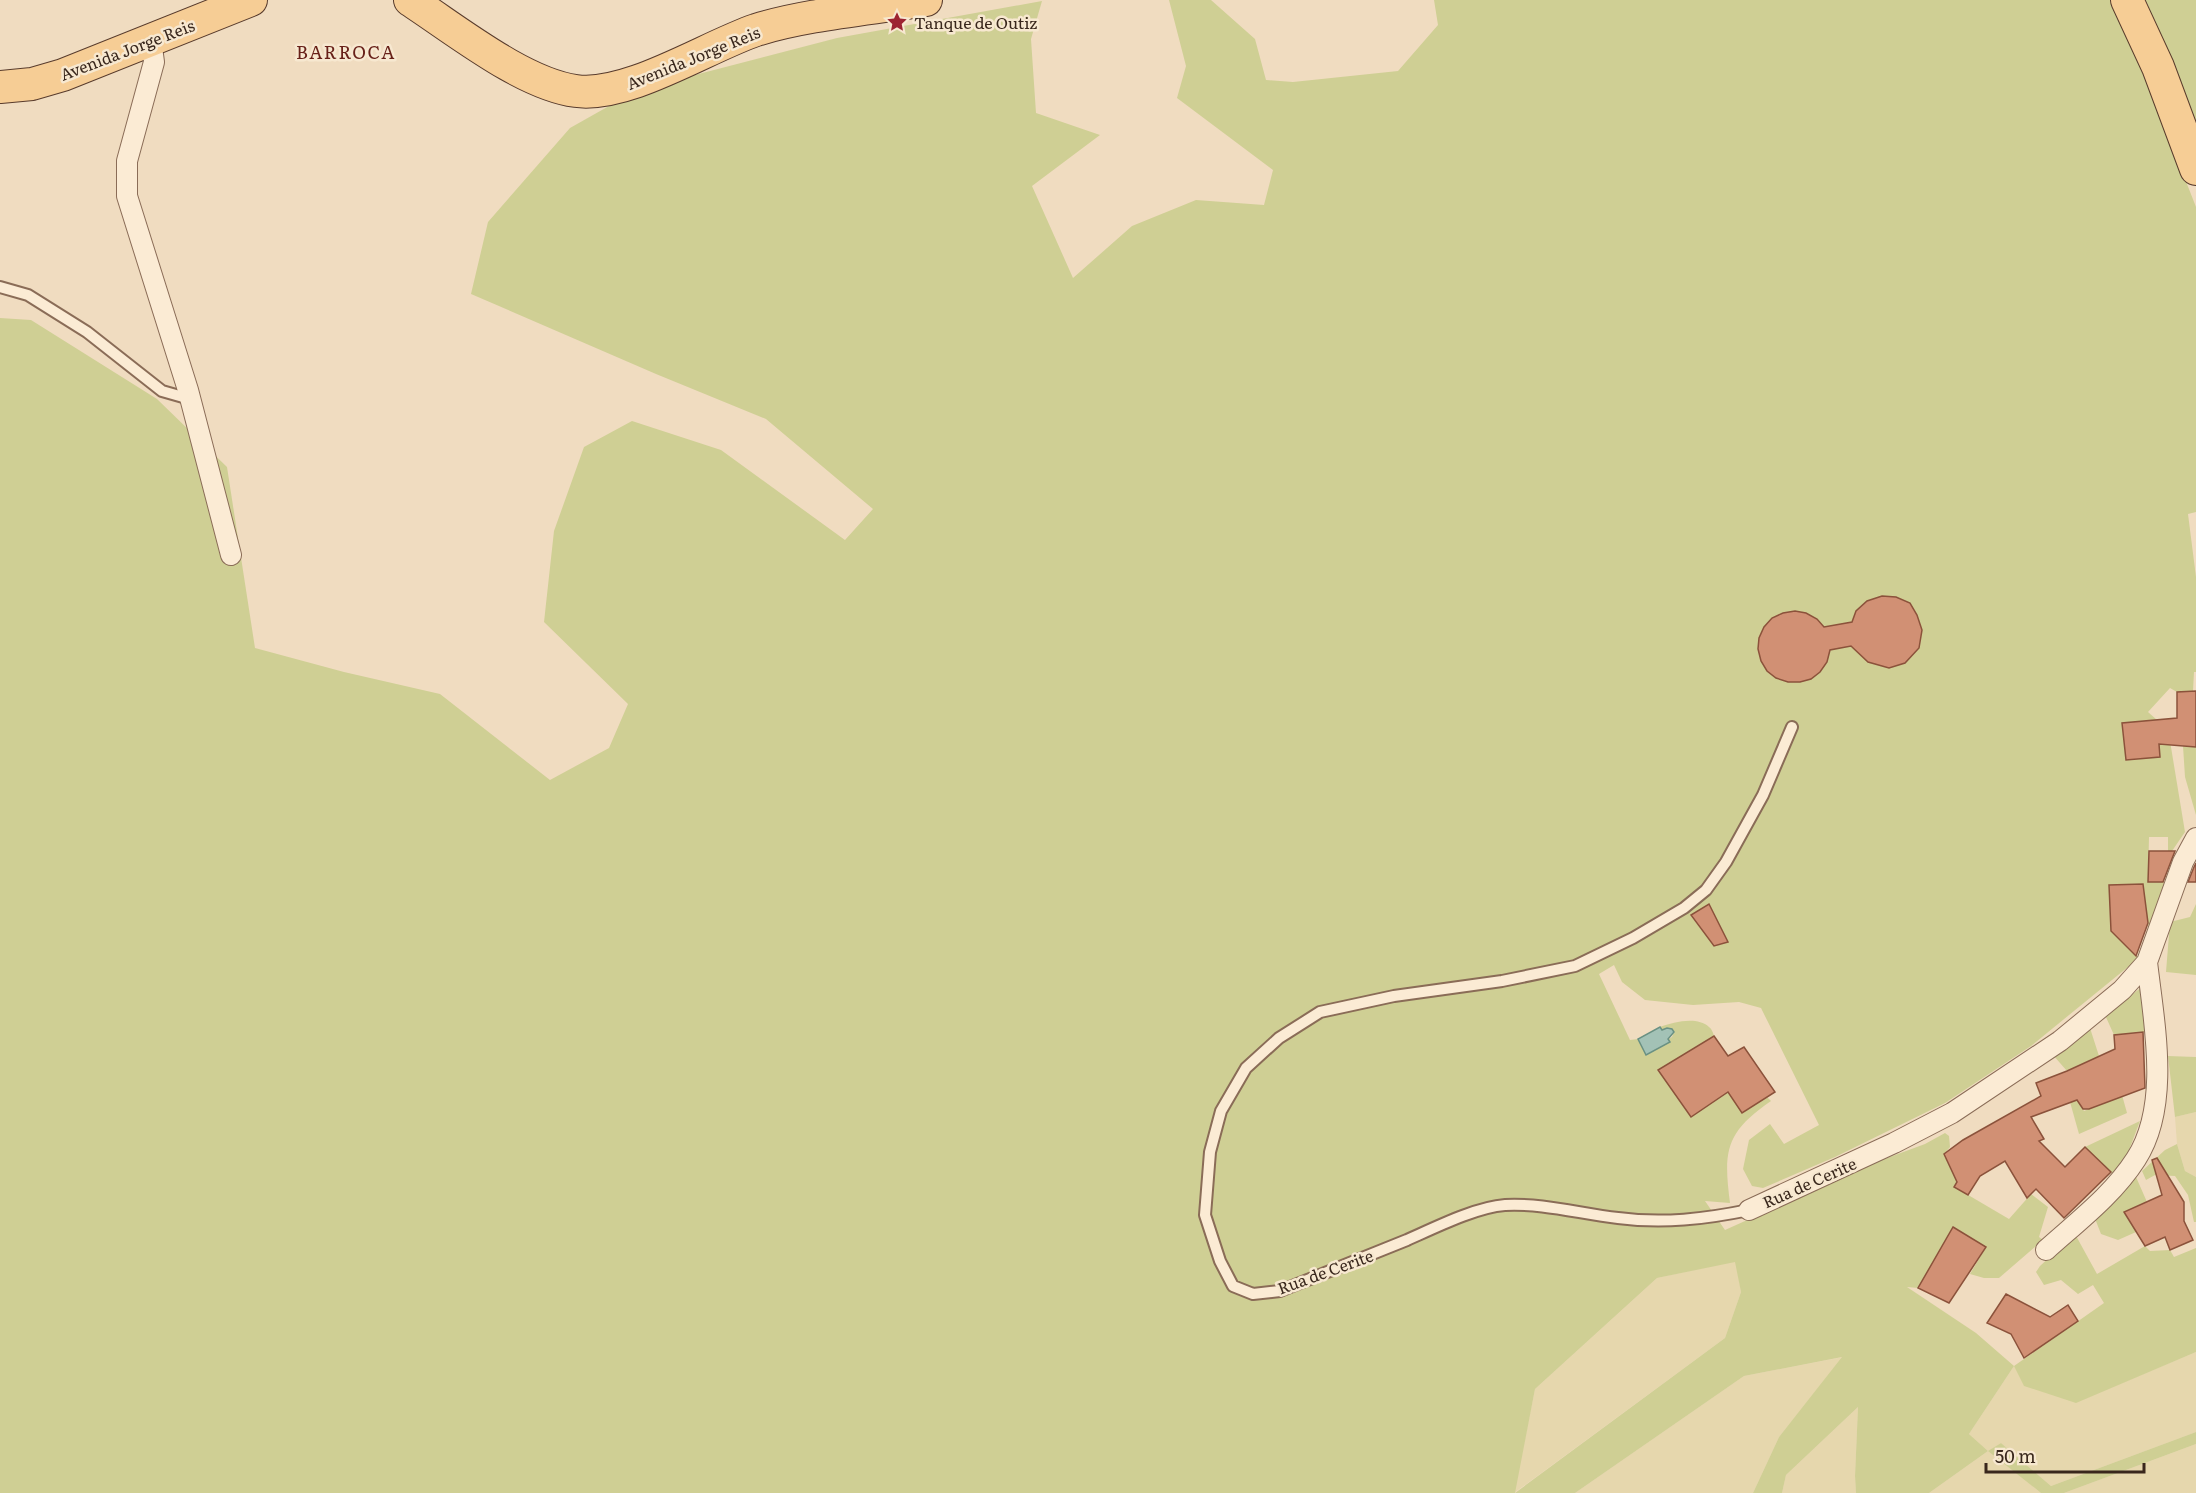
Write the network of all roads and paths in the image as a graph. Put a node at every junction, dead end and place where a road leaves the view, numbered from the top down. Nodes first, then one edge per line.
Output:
1 (251, 0) edge
2 (410, 0) edge
3 (926, 0) edge
4 (2127, 0) edge
5 (151, 40) junction
6 (0, 87) edge
7 (2196, 169) edge
8 (0, 286) edge
9 (190, 399) junction
10 (231, 555) dead end
11 (1792, 727) dead end
12 (2196, 838) edge
13 (2147, 962) junction
14 (1749, 1210) joint
15 (2046, 1250) dead end

1 - 5 main road, Avenida Jorge Reis
2 - 3 main road, Avenida Jorge Reis
4 - 7 main road
5 - 6 main road, Avenida Jorge Reis
5 - 9 street
8 - 9 lane
9 - 10 street
11 - 14 lane, Rua de Cerite
12 - 13 street, Rua de Cerite
13 - 14 street, Rua de Cerite
13 - 15 street, Rua de Cerite

